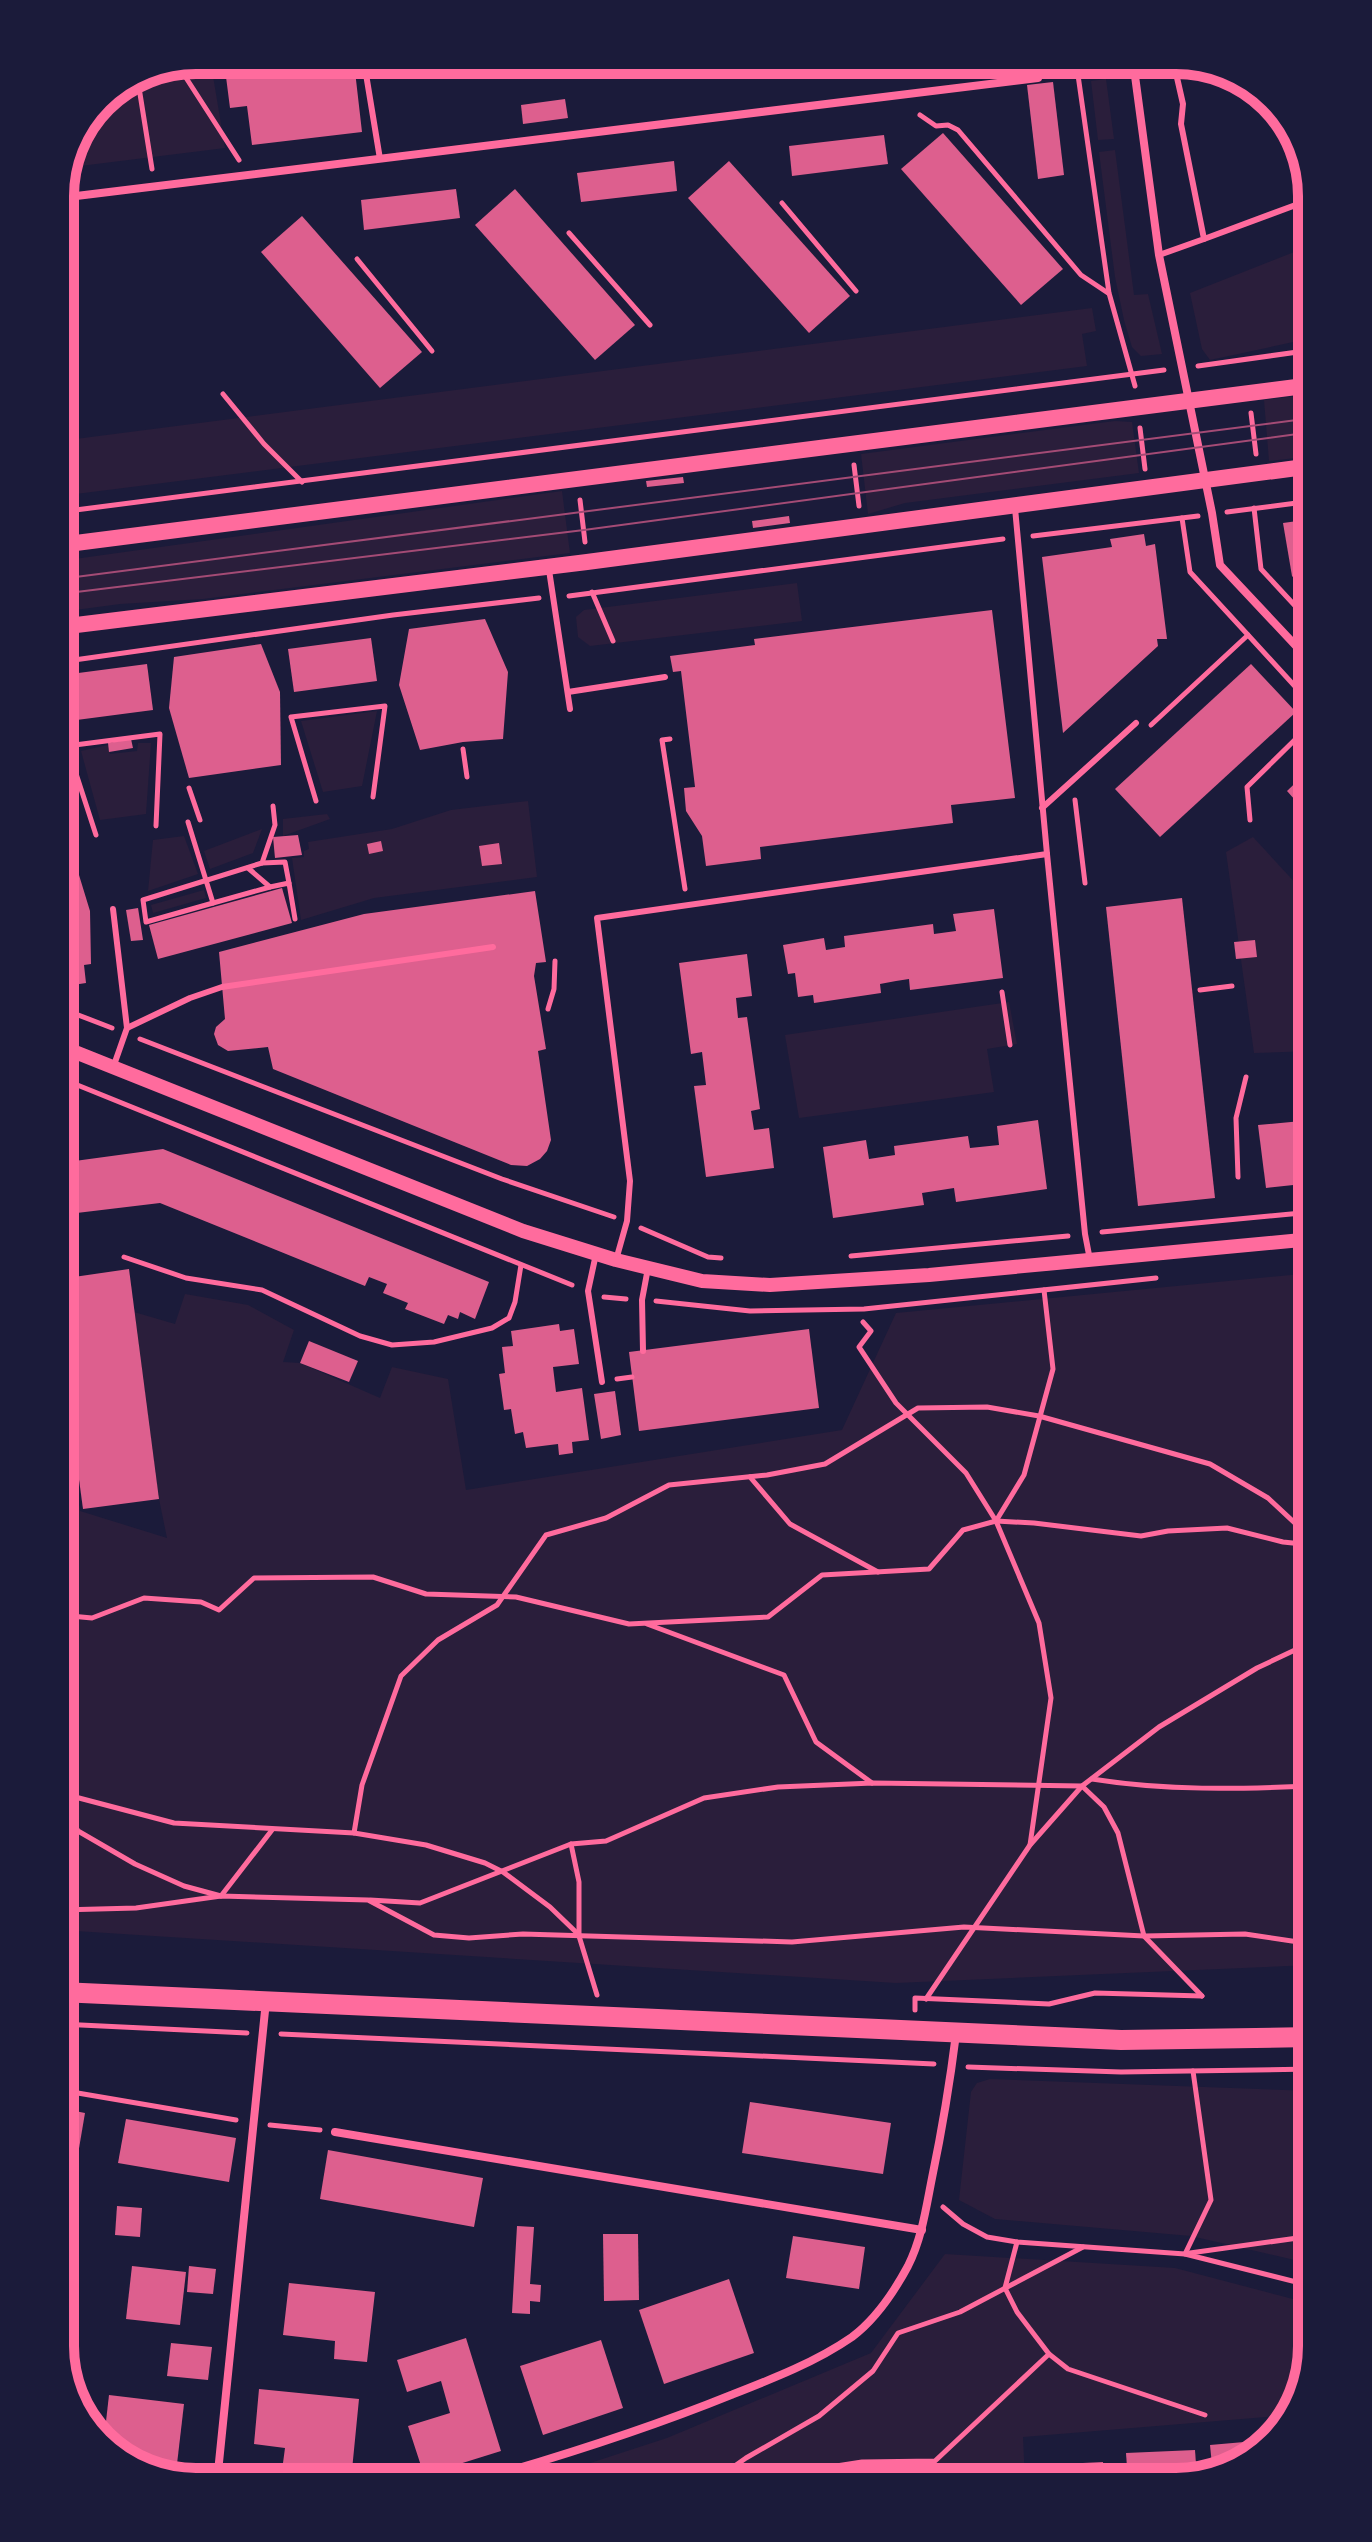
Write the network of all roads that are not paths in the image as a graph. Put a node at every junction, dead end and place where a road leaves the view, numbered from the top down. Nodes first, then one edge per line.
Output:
1 (366, 74) edge
2 (1135, 74) edge
3 (1176, 74) edge
4 (1038, 78) dead end
5 (380, 160) junction
6 (74, 196) edge
7 (1298, 204) edge
8 (1204, 239) junction
9 (1159, 255) junction
10 (1298, 387) edge
11 (1189, 400) junction
12 (1298, 468) edge
13 (1205, 480) junction
14 (1015, 506) junction
15 (74, 543) edge
16 (549, 566) junction
17 (74, 625) edge
18 (1298, 648) edge
19 (665, 677) dead end
20 (568, 692) junction
21 (570, 709) dead end
22 (1136, 723) dead end
23 (1042, 808) junction
24 (1047, 854) junction
25 (113, 909) dead end
26 (493, 947) dead end
27 (126, 1030) junction
28 (74, 1052) edge
29 (113, 1068) junction
30 (1298, 1240) edge
31 (596, 1254) junction
32 (616, 1260) junction
33 (1090, 1261) junction
34 (648, 1268) junction
35 (643, 1351) dead end
36 (602, 1382) dead end
37 (74, 1993) edge
38 (266, 2000) junction
39 (956, 2033) junction
40 (1298, 2037) edge
41 (335, 2132) road end
42 (922, 2230) junction
43 (218, 2468) edge
44 (515, 2468) edge

1 - 5 lane
2 - 9 street
3 - 8 lane
4 - 5 street
5 - 6 street
7 - 8 lane
8 - 9 lane
9 - 11 street
10 - 11 main road
11 - 13 street
11 - 15 main road
12 - 13 main road
13 - 14 main road
13 - 18 street
14 - 16 main road
14 - 23 lane
16 - 17 main road
16 - 20 lane
19 - 20 lane
20 - 21 lane
22 - 23 lane
23 - 24 lane
24 - 32 lane
24 - 33 lane
25 - 27 lane
26 - 27 lane
27 - 29 lane
28 - 29 street
29 - 31 street
30 - 33 street
31 - 32 street
31 - 36 lane
32 - 34 street
33 - 34 street
34 - 35 lane
37 - 38 main road
38 - 39 main road
38 - 43 street
39 - 40 main road
39 - 42 street
41 - 42 street
42 - 44 street

